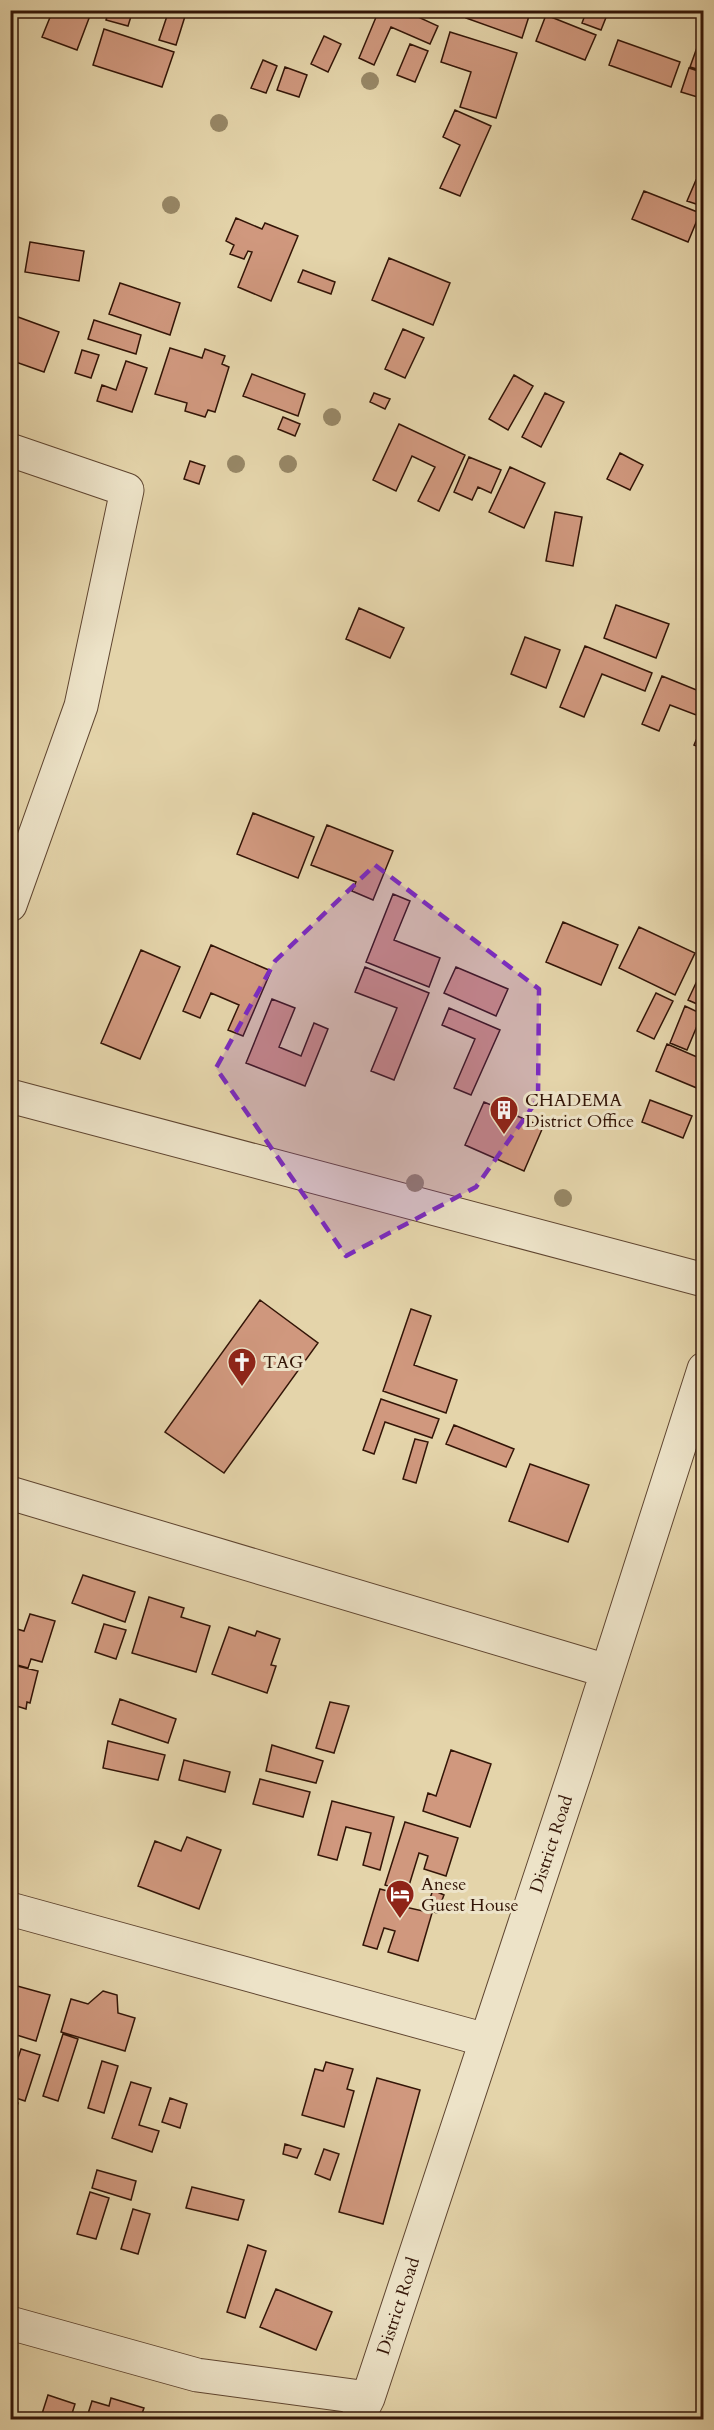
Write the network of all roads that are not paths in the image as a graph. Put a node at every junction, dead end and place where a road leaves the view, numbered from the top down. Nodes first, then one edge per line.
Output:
1 (10, 450) edge
2 (10, 905) edge
3 (10, 1096) edge
4 (704, 1280) edge
5 (704, 1369) edge
6 (10, 1493) edge
7 (608, 1671) junction
8 (10, 1909) edge
9 (486, 2040) junction
10 (10, 2323) edge
11 (362, 2409) edge

1 - 2 street
3 - 4 street
5 - 7 street, District Road
6 - 7 street
7 - 9 street, District Road
8 - 9 street
9 - 11 street, District Road
10 - 11 street

